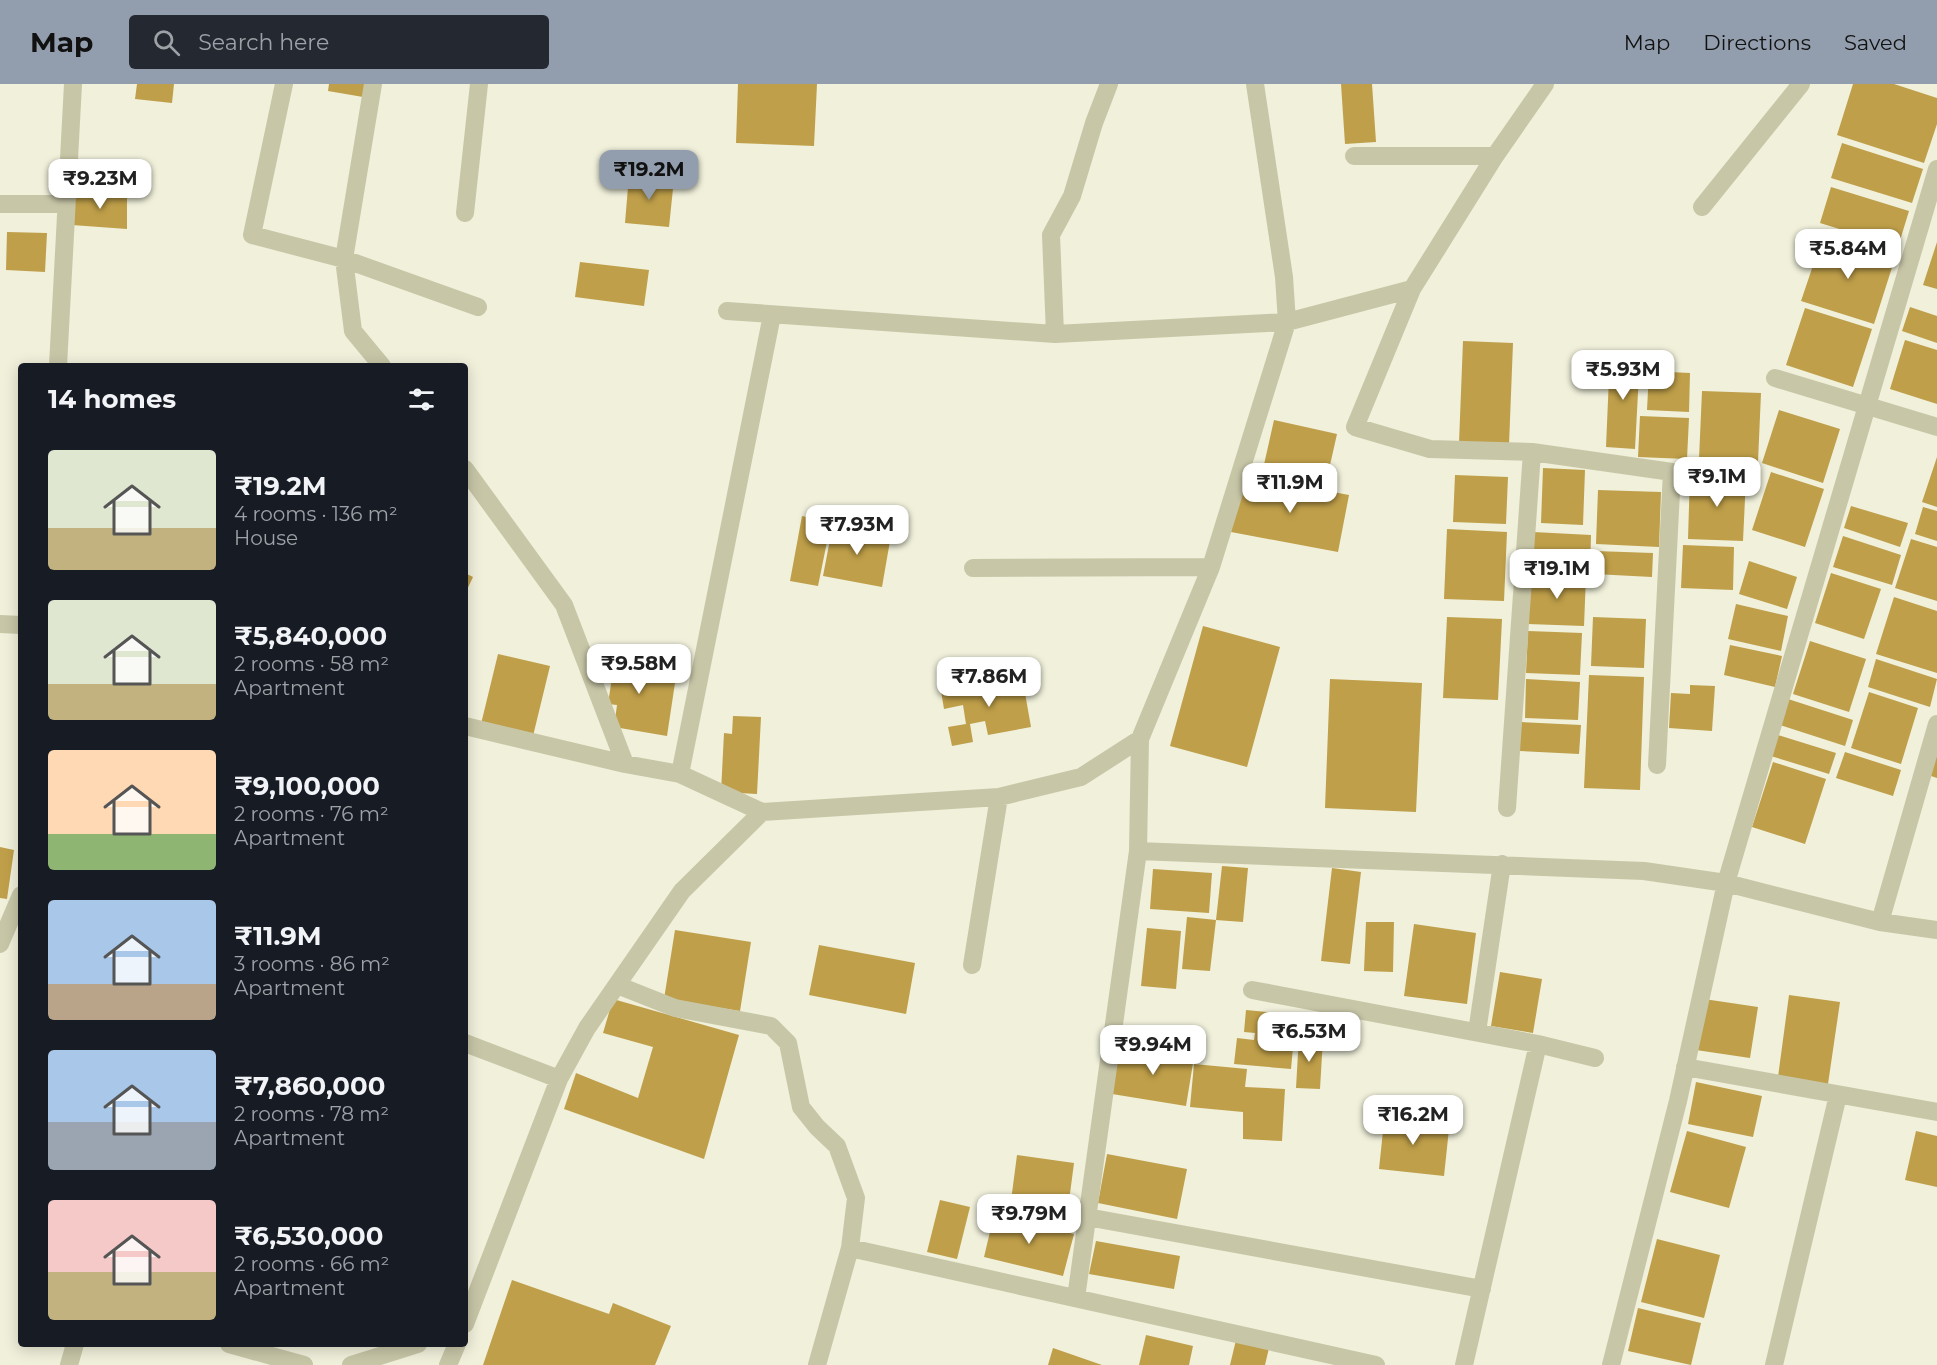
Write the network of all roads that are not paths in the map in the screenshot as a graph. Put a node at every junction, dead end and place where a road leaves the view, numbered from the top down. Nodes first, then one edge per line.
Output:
1 (73, 84) edge
2 (284, 84) edge
3 (374, 84) edge
4 (479, 84) edge
5 (1108, 84) edge
6 (1255, 84) edge
7 (1545, 84) edge
8 (1801, 84) edge
9 (1354, 156) dead end
10 (1495, 156) junction
11 (1937, 170) edge
12 (0, 204) edge
13 (66, 204) junction
14 (1702, 207) dead end
15 (465, 213) dead end
16 (344, 259) junction
17 (1412, 289) junction
18 (478, 307) dead end
19 (727, 311) dead end
20 (772, 315) junction
21 (1287, 322) junction
22 (1056, 334) junction
23 (58, 363) edge
24 (380, 363) edge
25 (1775, 378) dead end
26 (1868, 405) junction
27 (1937, 427) edge
28 (1532, 452) junction
29 (468, 473) edge
30 (1211, 567) junction
31 (974, 568) dead end
32 (0, 624) edge
33 (18, 625) edge
34 (1937, 724) edge
35 (468, 727) edge
36 (1140, 739) junction
37 (625, 764) junction
38 (1657, 765) dead end
39 (680, 774) junction
40 (999, 797) junction
41 (1507, 808) dead end
42 (762, 812) junction
43 (1138, 851) junction
44 (1502, 864) junction
45 (1726, 883) junction
46 (18, 902) edge
47 (1880, 922) junction
48 (1937, 930) edge
49 (0, 944) edge
50 (972, 965) dead end
51 (617, 985) junction
52 (1252, 990) dead end
53 (1477, 1032) junction
54 (468, 1044) edge
55 (1538, 1044) junction
56 (1595, 1058) dead end
57 (1686, 1067) junction
58 (560, 1079) junction
59 (1838, 1095) junction
60 (1937, 1112) edge
61 (1087, 1217) junction
62 (850, 1248) junction
63 (1482, 1289) junction
64 (1076, 1298) junction
65 (468, 1316) edge
66 (74, 1347) edge
67 (240, 1347) edge
68 (408, 1347) edge
69 (456, 1347) edge
70 (69, 1365) edge
71 (304, 1365) edge
72 (351, 1365) edge
73 (448, 1365) edge
74 (817, 1365) edge
75 (1376, 1365) edge
76 (1464, 1365) edge
77 (1611, 1365) edge
78 (1774, 1365) edge

1 - 13 street
2 - 16 street
3 - 16 street
4 - 15 street
5 - 22 street
6 - 21 street
7 - 10 street
8 - 14 street
9 - 10 street
10 - 17 street
11 - 26 street
12 - 13 street
13 - 23 street
16 - 18 street
16 - 24 street
17 - 21 street
17 - 28 street
19 - 20 street
20 - 22 street
20 - 39 street
21 - 22 street
21 - 30 street
25 - 26 street
26 - 27 street
26 - 45 street
28 - 38 street
28 - 41 street
29 - 37 street
30 - 31 street
30 - 36 street
32 - 33 street
34 - 47 street
35 - 37 street
36 - 40 street
36 - 43 street
37 - 39 street
39 - 42 street
40 - 42 street
40 - 50 street
42 - 51 street
43 - 44 street
43 - 61 street
44 - 45 street
44 - 53 street
45 - 47 street
45 - 57 street
46 - 49 street
47 - 48 street
51 - 58 street
51 - 62 street
52 - 53 street
53 - 55 street
54 - 58 street
55 - 56 street
55 - 63 street
57 - 59 street
57 - 77 street
58 - 65 street
59 - 60 street
59 - 78 street
61 - 63 street
61 - 64 street
62 - 64 street
62 - 74 street
63 - 76 street
64 - 75 street
66 - 70 street
67 - 71 street
68 - 72 street
69 - 73 street

